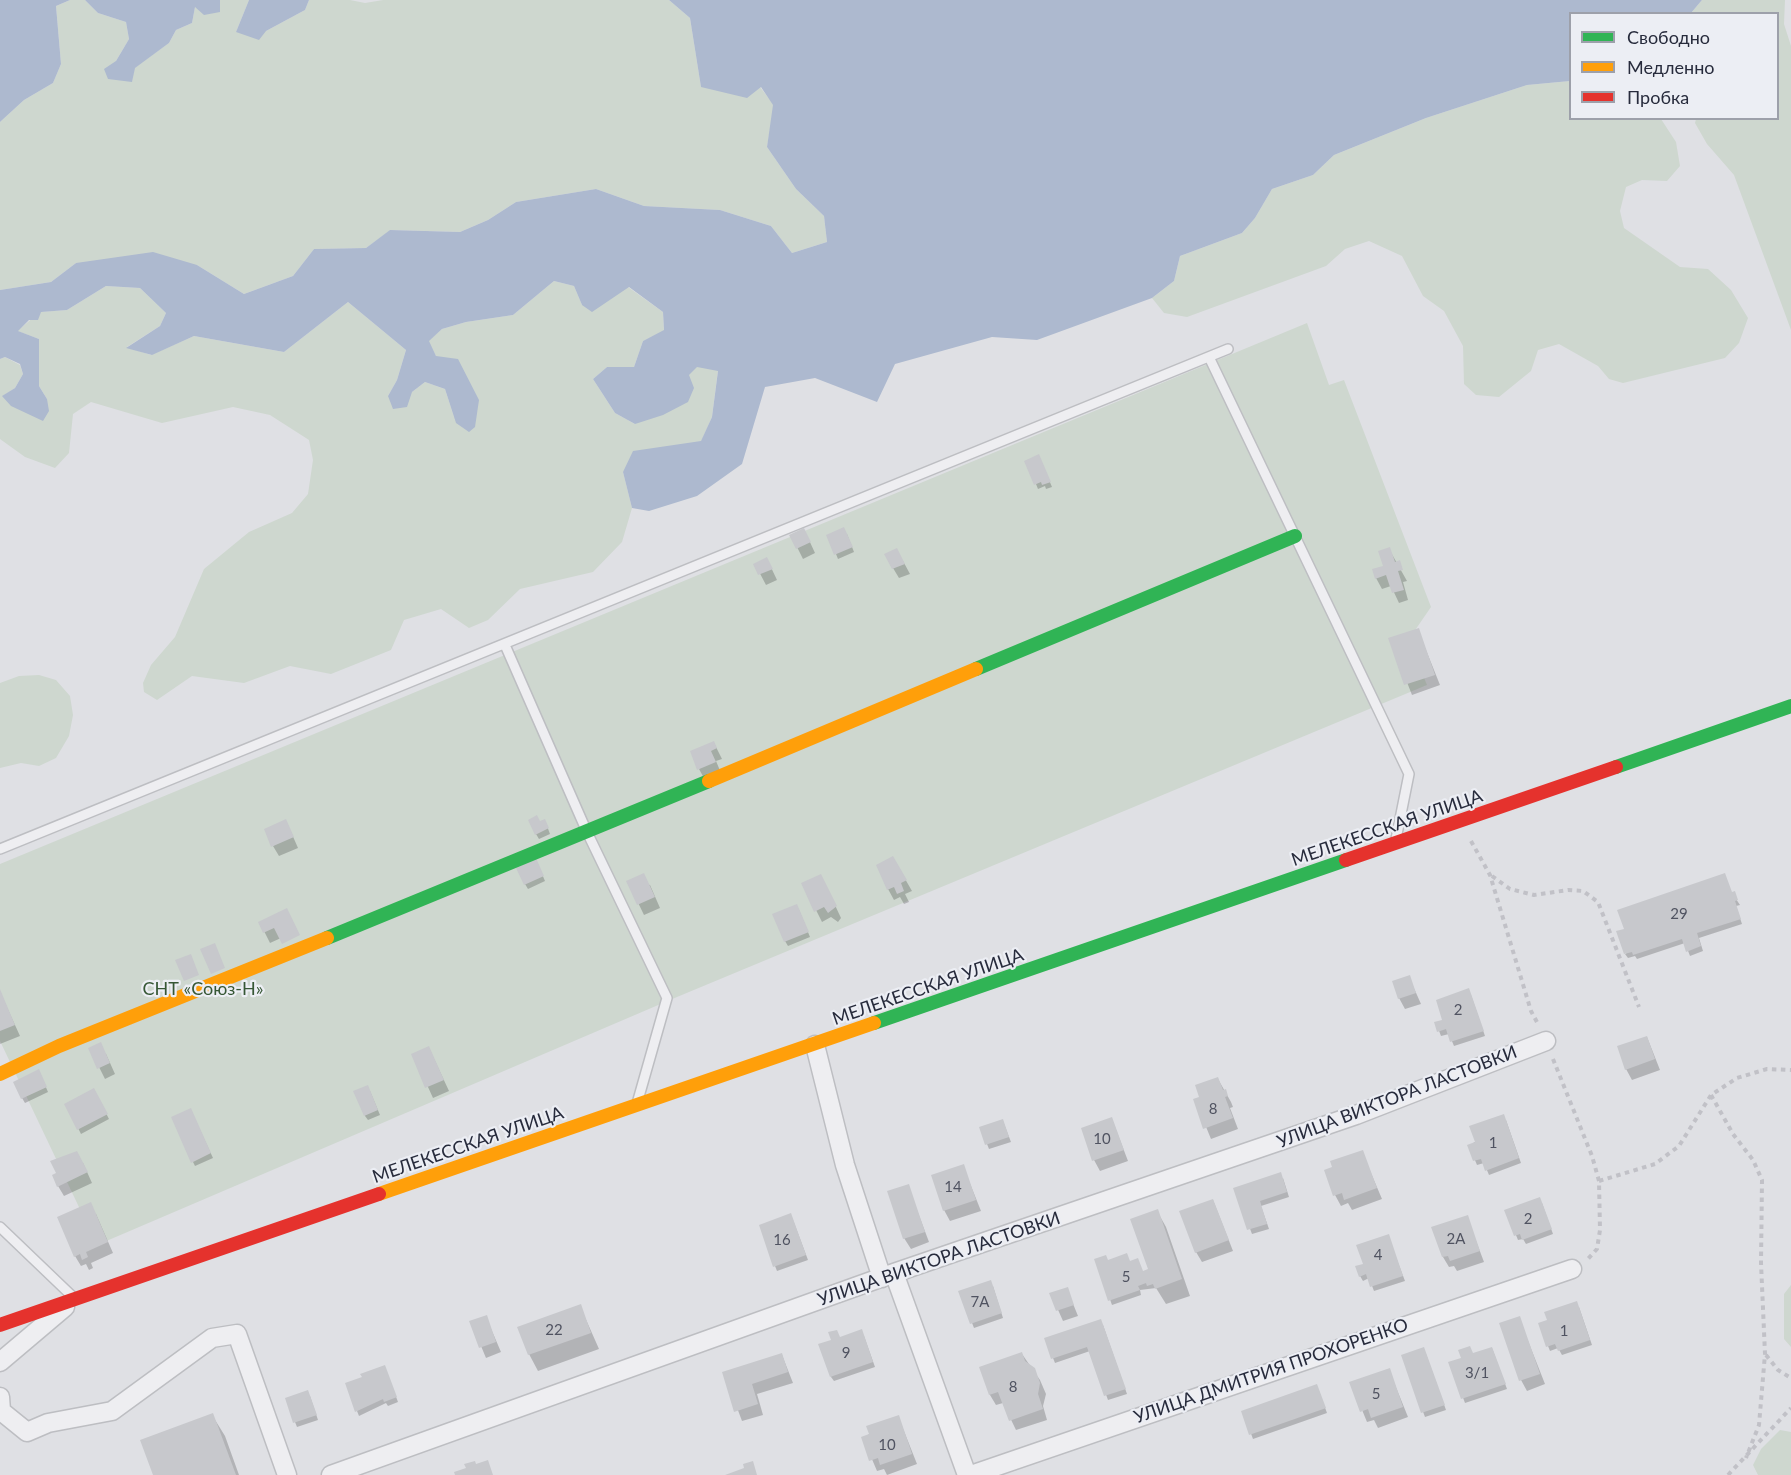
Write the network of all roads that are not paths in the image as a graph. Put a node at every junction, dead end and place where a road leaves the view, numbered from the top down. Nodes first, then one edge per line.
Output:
1 (1228, 350) dead end
2 (1209, 357) junction
3 (1295, 536) junction
4 (505, 645) junction
5 (1791, 706) edge
6 (587, 832) junction
7 (1394, 844) junction
8 (0, 849) edge
9 (1546, 1041) dead end
10 (815, 1045) junction
11 (0, 1074) edge
12 (636, 1107) junction
13 (0, 1227) edge
14 (1572, 1269) dead end
15 (888, 1276) junction
16 (75, 1299) junction
17 (0, 1325) edge
18 (0, 1362) edge
19 (0, 1397) edge
20 (287, 1475) edge
21 (331, 1475) edge
22 (969, 1475) edge

1 - 2 lane
2 - 3 lane
2 - 4 lane
3 - 6 street
3 - 7 lane
4 - 6 lane
4 - 8 lane
5 - 7 street, МЕЛЕКЕССКАЯ УЛИЦА
6 - 11 street
6 - 12 lane
7 - 10 street, МЕЛЕКЕССКАЯ УЛИЦА
9 - 15 street, УЛИЦА ВИКТОРА ЛАСТОВКИ
10 - 12 street, МЕЛЕКЕССКАЯ УЛИЦА
10 - 15 street
12 - 16 street, МЕЛЕКЕССКАЯ УЛИЦА
13 - 16 lane
14 - 22 street, УЛИЦА ДМИТРИЯ ПРОХОРЕНКО
15 - 21 street, УЛИЦА ВИКТОРА ЛАСТОВКИ
15 - 22 street
16 - 17 street, МЕЛЕКЕССКАЯ УЛИЦА
16 - 18 street
19 - 20 street

